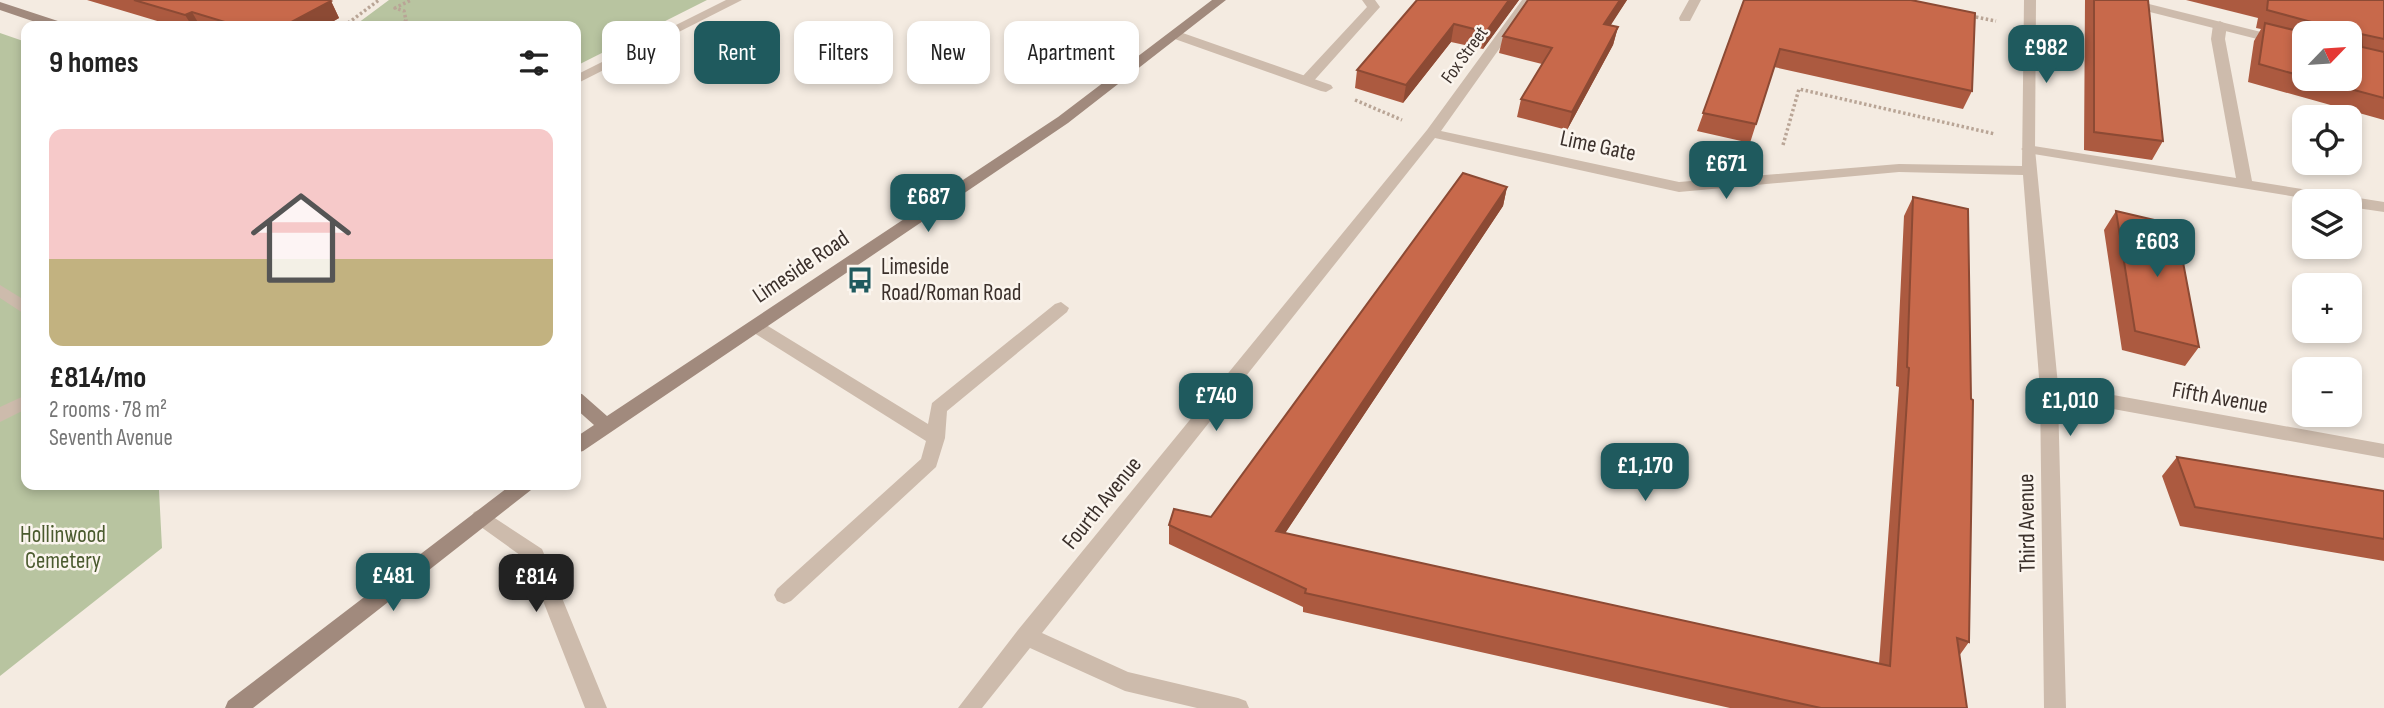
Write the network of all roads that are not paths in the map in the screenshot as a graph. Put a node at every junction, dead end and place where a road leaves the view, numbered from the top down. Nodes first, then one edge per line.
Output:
1 (736, 0) edge
2 (1220, 0) edge
3 (1368, 0) edge
4 (1528, 0) edge
5 (1695, 0) edge
6 (2030, 0) edge
7 (2118, 0) edge
8 (0, 6) edge
9 (1685, 18) dead end
10 (44, 21) edge
11 (2220, 25) junction
12 (1177, 35) junction
13 (2292, 44) edge
14 (581, 78) edge
15 (1306, 81) junction
16 (1326, 88) road end
17 (1432, 133) junction
18 (2028, 149) junction
19 (2029, 171) junction
20 (2245, 184) junction
21 (2292, 192) edge
22 (2362, 203) edge
23 (2384, 207) edge
24 (0, 290) edge
25 (21, 305) edge
26 (1062, 308) dead end
27 (757, 327) junction
28 (2049, 390) junction
29 (581, 403) edge
30 (21, 404) edge
31 (0, 415) edge
32 (605, 424) junction
33 (936, 438) junction
34 (581, 442) edge
35 (2384, 451) edge
36 (517, 490) edge
37 (481, 517) junction
38 (784, 595) dead end
39 (1026, 636) junction
40 (236, 708) edge
41 (596, 708) edge
42 (969, 708) edge
43 (1238, 708) edge
44 (2055, 708) edge

1 - 14 street
2 - 12 street, Limeside Road
3 - 15 street
4 - 17 street, Fox Street
5 - 9 street
6 - 18 street, Third Avenue
7 - 11 street
8 - 10 street
11 - 13 street
11 - 20 street
12 - 15 street
12 - 27 street, Limeside Road
15 - 16 street
17 - 19 street, Lime Gate
17 - 39 street, Fourth Avenue
18 - 19 street, Third Avenue
18 - 20 street
19 - 28 street, Third Avenue
20 - 21 street
22 - 23 street
24 - 25 street
26 - 33 street
27 - 32 street, Limeside Road
27 - 33 street
28 - 35 street, Fifth Avenue
28 - 44 street, Third Avenue
29 - 32 street
30 - 31 street
32 - 34 street, Limeside Road
33 - 38 street
36 - 37 street
37 - 40 street
37 - 41 street
39 - 42 street, Fourth Avenue
39 - 43 street

